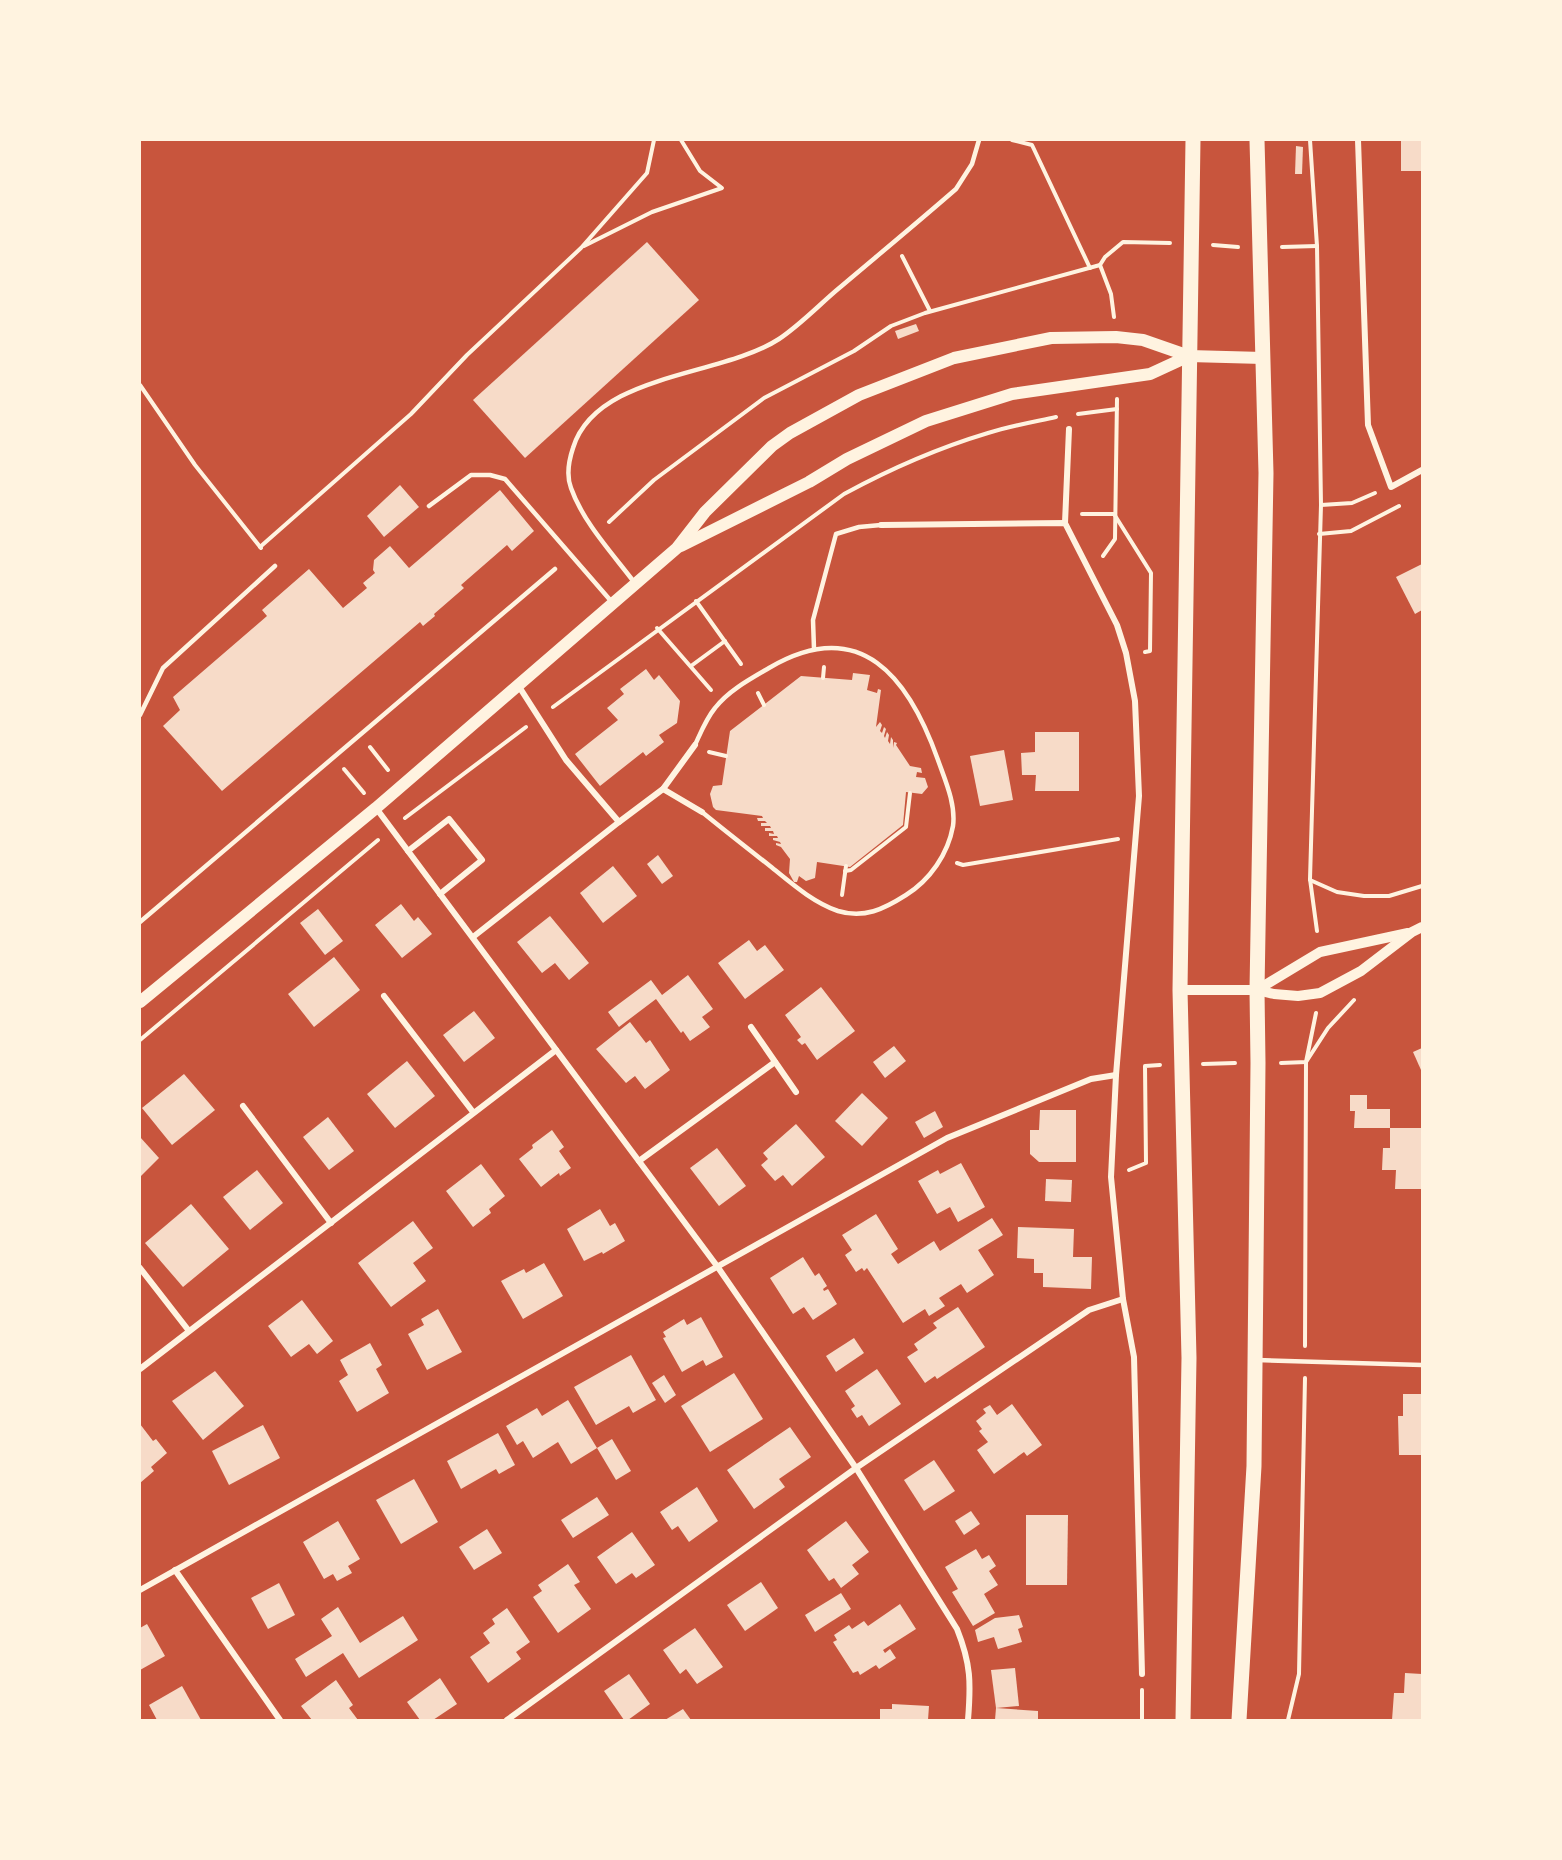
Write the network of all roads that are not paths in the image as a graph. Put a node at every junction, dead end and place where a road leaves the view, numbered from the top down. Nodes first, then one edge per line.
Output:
1 (979, 140) edge
2 (1193, 140) edge
3 (1257, 140) edge
4 (1358, 140) edge
5 (1190, 356) junction
6 (1263, 358) junction
7 (1069, 429) dead end
8 (1422, 470) edge
9 (429, 506) dead end
10 (1065, 523) junction
11 (881, 525) joint
12 (677, 548) junction
13 (275, 566) road end
14 (555, 569) dead end
15 (636, 584) junction
16 (613, 603) junction
17 (814, 649) junction
18 (518, 685) junction
19 (140, 714) edge
20 (695, 745) joint
21 (663, 789) junction
22 (376, 808) junction
23 (702, 812) joint
24 (619, 822) junction
25 (408, 851) junction
26 (440, 894) junction
27 (140, 922) edge
28 (1422, 927) edge
29 (1412, 932) junction
30 (473, 937) junction
31 (1180, 990) junction
32 (1257, 990) junction
33 (384, 996) dead end
34 (140, 1002) edge
35 (751, 1027) dead end
36 (556, 1050) junction
37 (775, 1062) junction
38 (1116, 1076) junction
39 (796, 1092) dead end
40 (243, 1106) dead end
41 (474, 1112) junction
42 (639, 1161) junction
43 (331, 1223) junction
44 (717, 1266) junction
45 (140, 1268) edge
46 (1124, 1299) junction
47 (189, 1331) junction
48 (1257, 1360) junction
49 (1422, 1365) edge
50 (140, 1369) edge
51 (856, 1468) junction
52 (175, 1570) junction
53 (140, 1590) edge
54 (1142, 1674) road end
55 (280, 1720) edge
56 (507, 1720) edge
57 (968, 1720) edge
58 (1183, 1720) edge
59 (1239, 1720) edge

1 - 15 lane
2 - 5 main road
3 - 6 main road
4 - 8 street
5 - 6 main road
5 - 12 main road
5 - 12 main road
5 - 31 main road
6 - 32 main road
7 - 10 street
9 - 16 lane
10 - 11 street
10 - 38 street
11 - 17 lane
12 - 15 main road
13 - 19 lane
14 - 27 lane
15 - 16 main road
16 - 18 main road
17 - 20 lane
17 - 23 lane
18 - 22 main road
18 - 24 street
20 - 21 street
21 - 23 street
21 - 24 street
22 - 25 street
22 - 34 main road
24 - 30 street
25 - 26 street
25 - 26 street
26 - 30 street
28 - 29 street
29 - 32 street
29 - 32 street
30 - 36 street
31 - 32 street
31 - 58 main road
32 - 48 main road
33 - 41 street
35 - 37 street
36 - 41 street
36 - 42 street
37 - 39 street
37 - 42 street
38 - 44 street
38 - 46 street
40 - 43 street
41 - 43 street
42 - 44 street
43 - 47 street
44 - 51 street
44 - 52 street
45 - 47 street
46 - 51 street
46 - 54 street
47 - 50 street
48 - 49 lane
48 - 59 main road
51 - 56 street
51 - 57 street
52 - 53 street
52 - 55 street

